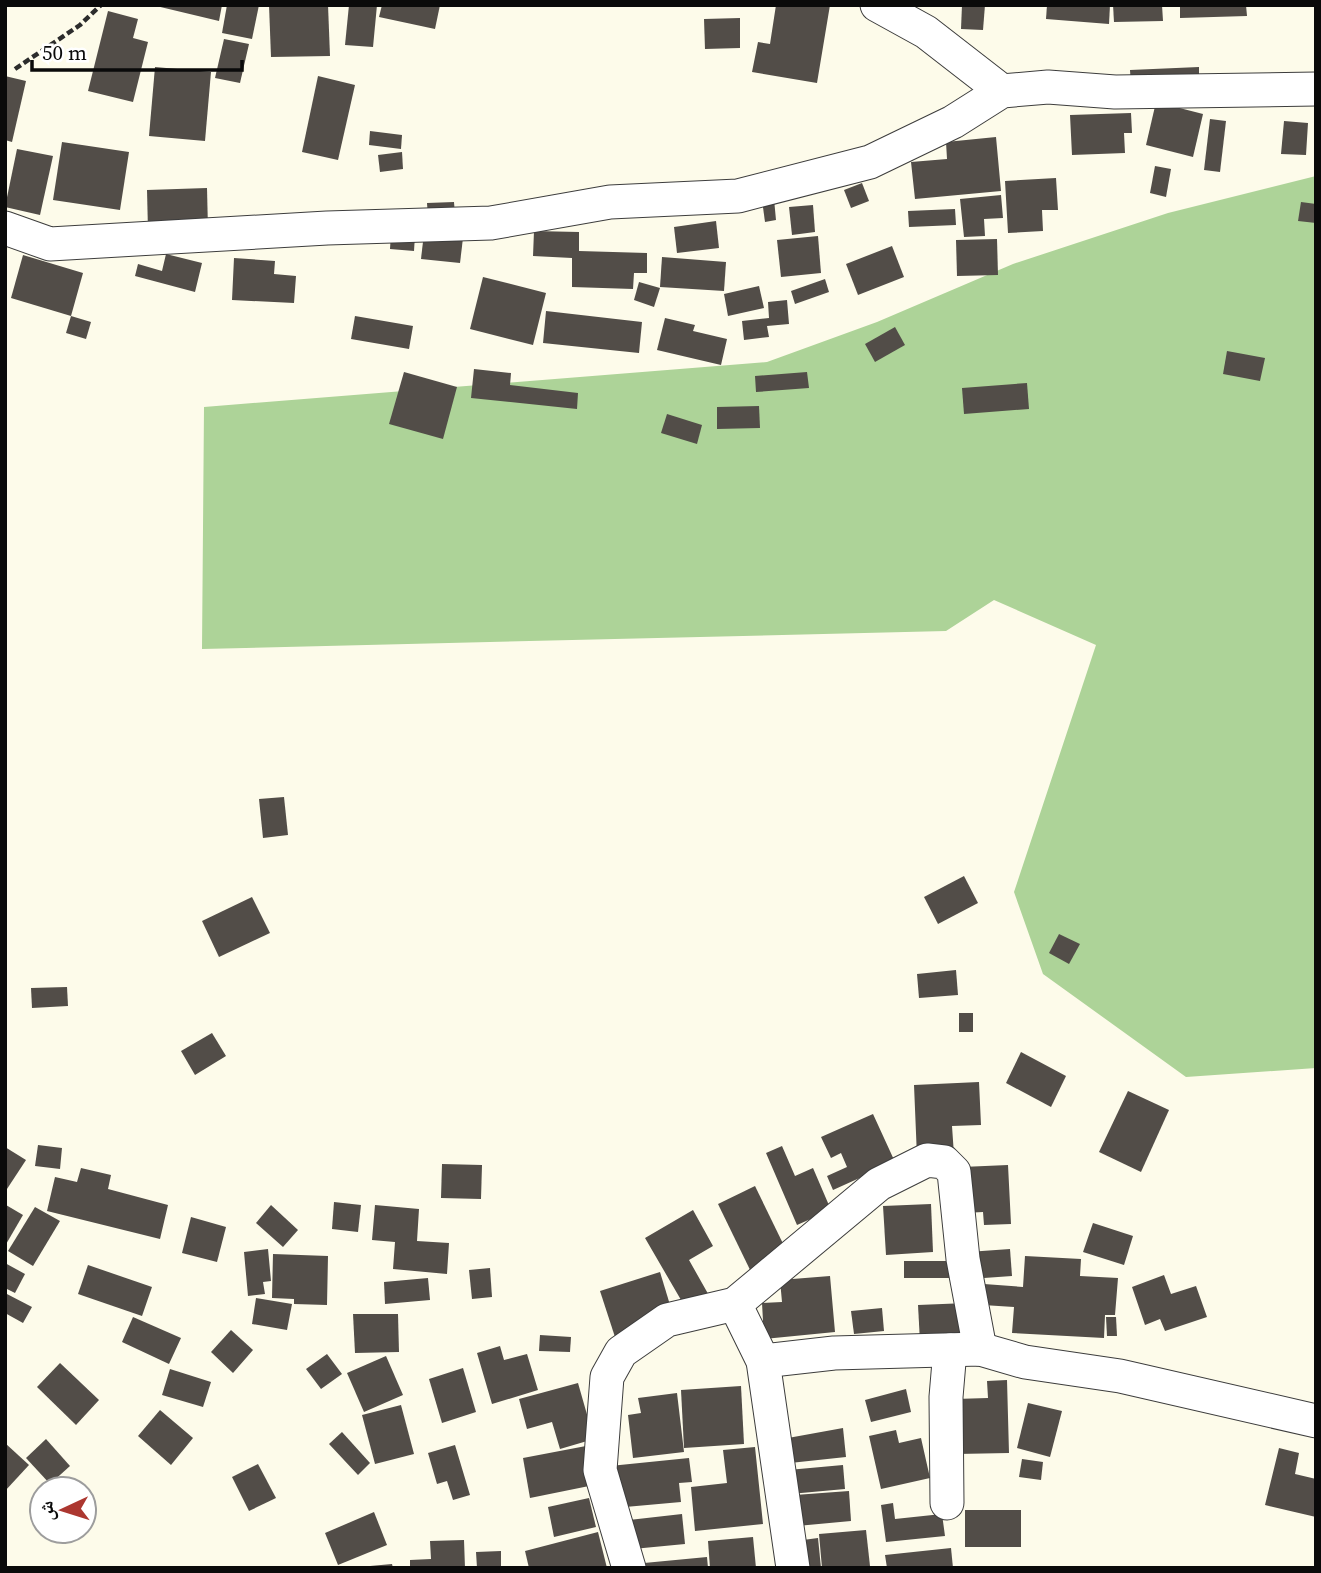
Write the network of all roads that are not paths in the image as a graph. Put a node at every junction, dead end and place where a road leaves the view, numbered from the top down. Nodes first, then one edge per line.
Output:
1 (877, 5) edge
2 (1316, 89) edge
3 (1002, 91) junction
4 (5, 228) edge
5 (736, 1304) junction
6 (965, 1349) junction
7 (763, 1361) junction
8 (1316, 1421) edge
9 (947, 1503) dead end
10 (629, 1568) edge
11 (793, 1568) edge

1 - 3 street
2 - 3 street
3 - 4 street
5 - 6 street
5 - 7 street
5 - 10 street
6 - 7 street
6 - 8 street
6 - 9 street
7 - 11 street

